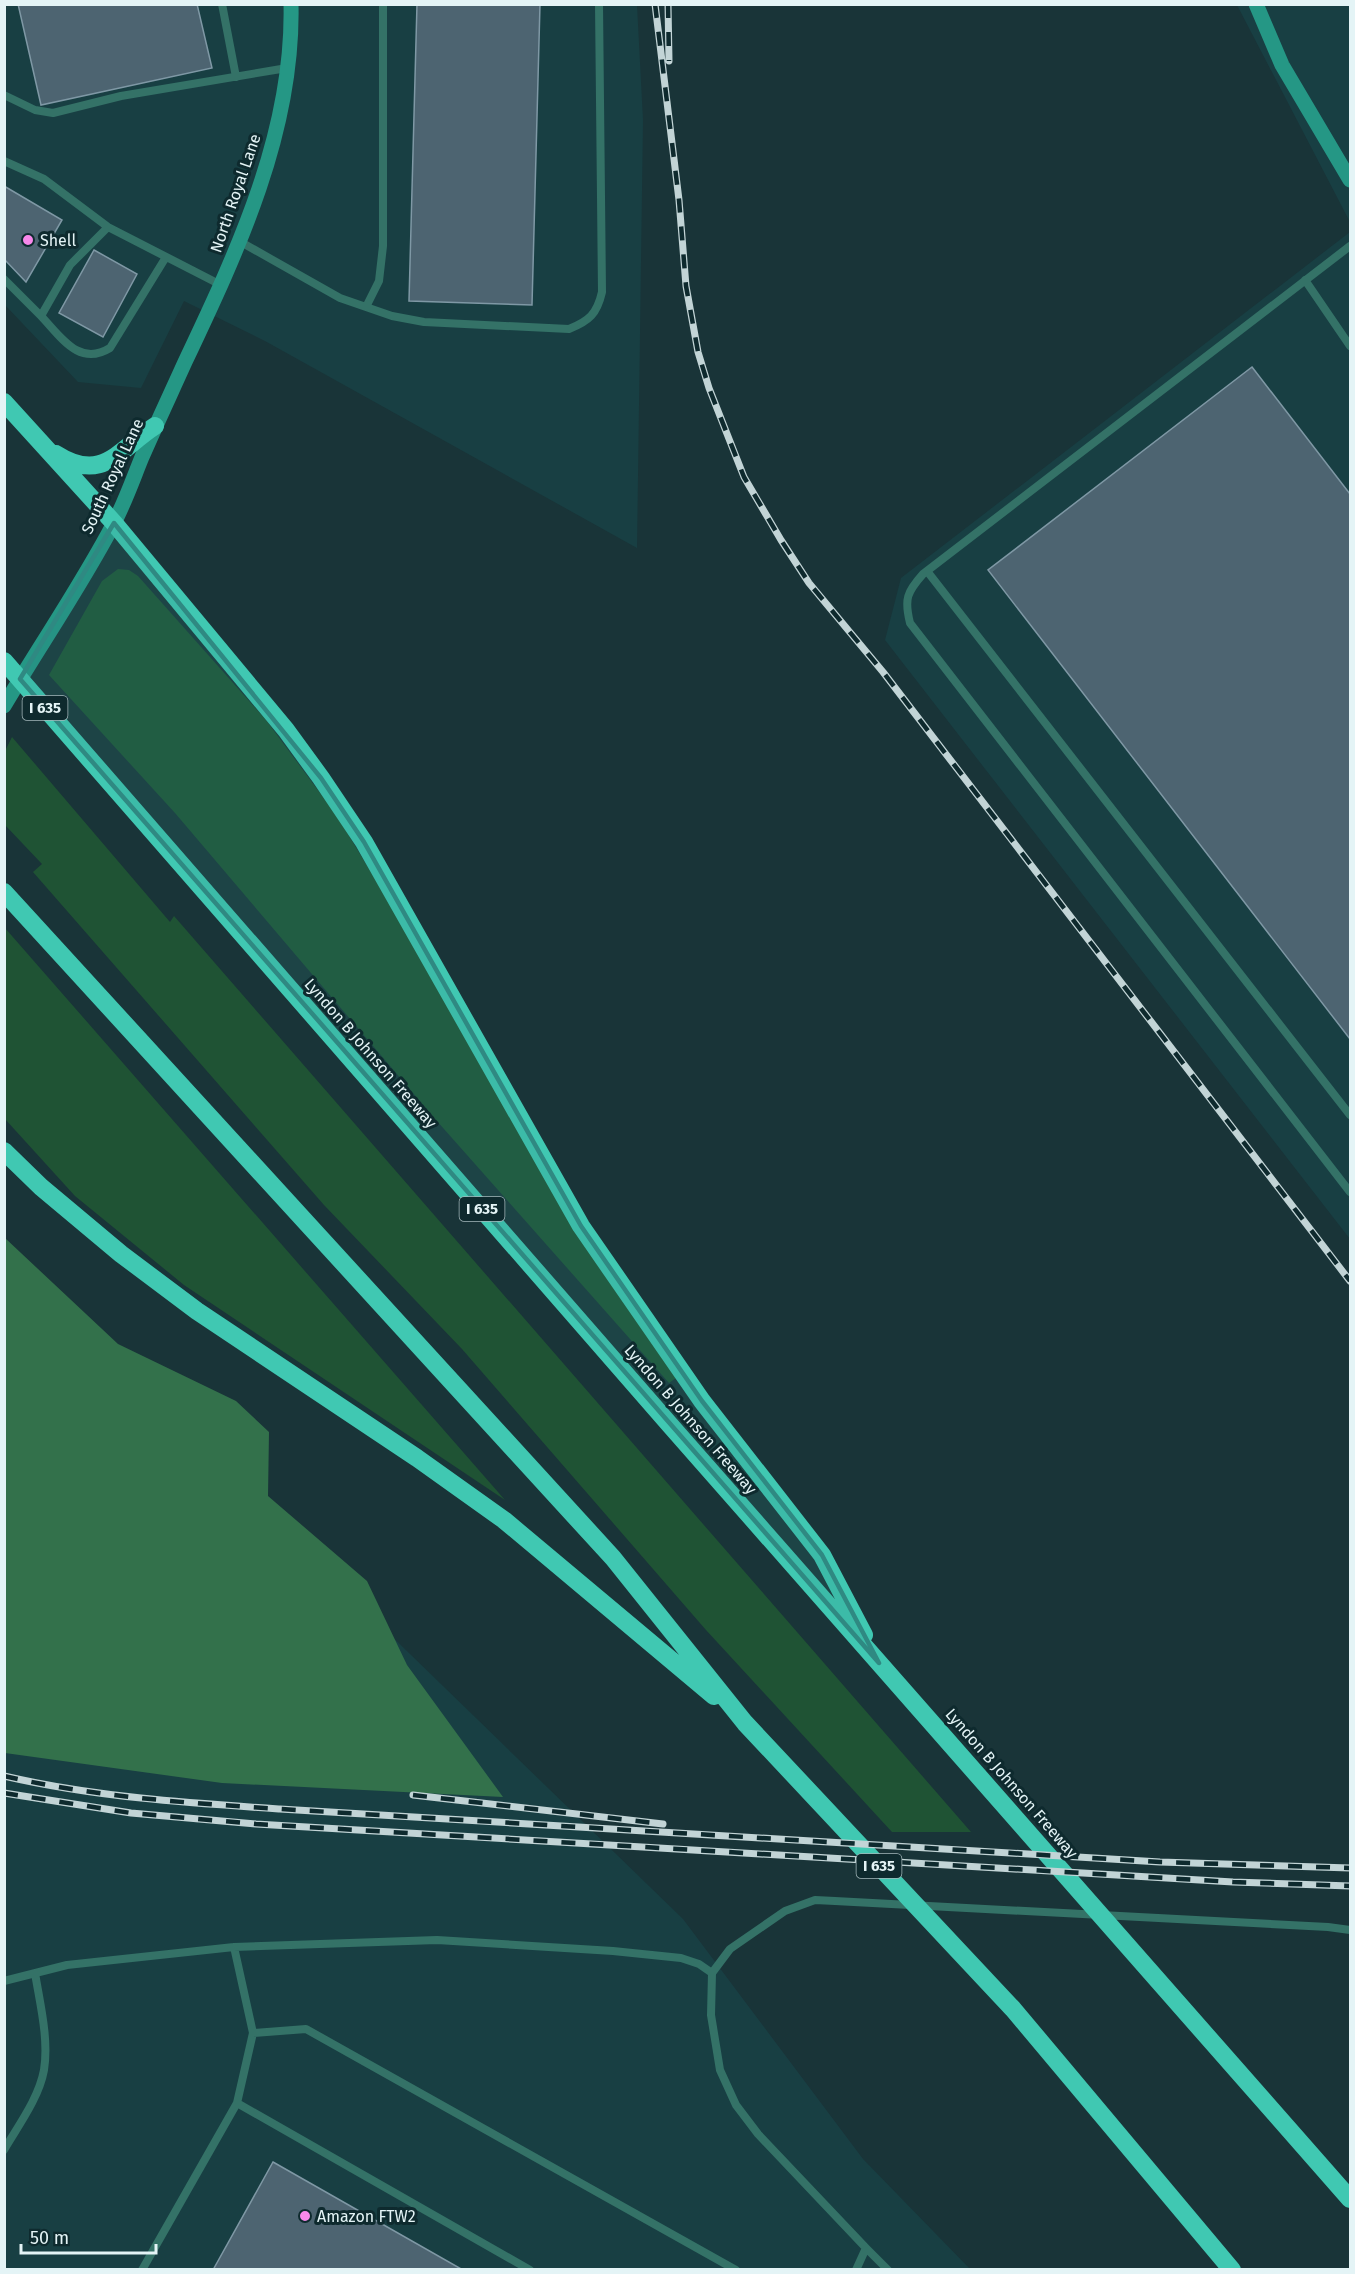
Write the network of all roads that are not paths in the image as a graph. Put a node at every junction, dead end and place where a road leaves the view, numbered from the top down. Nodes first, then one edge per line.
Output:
1 (222, 4) edge
2 (291, 4) edge
3 (383, 4) edge
4 (599, 4) edge
5 (1256, 4) edge
6 (287, 68) junction
7 (236, 78) junction
8 (4, 95) edge
9 (4, 161) edge
10 (1350, 180) edge
11 (108, 227) junction
12 (239, 241) junction
13 (1350, 246) edge
14 (166, 257) junction
15 (4, 279) edge
16 (1305, 280) junction
17 (221, 285) junction
18 (366, 307) junction
19 (41, 316) junction
20 (1350, 346) edge
21 (4, 402) edge
22 (155, 426) junction
23 (44, 447) junction
24 (114, 523) junction
25 (927, 571) junction
26 (4, 661) edge
27 (4, 706) edge
28 (4, 892) edge
29 (1350, 1115) edge
30 (4, 1151) edge
31 (1350, 1192) edge
32 (879, 1663) junction
33 (745, 1723) junction
34 (1350, 1930) edge
35 (234, 1947) junction
36 (36, 1973) junction
37 (712, 1973) junction
38 (4, 1981) edge
39 (253, 2034) junction
40 (237, 2103) junction
41 (4, 2150) edge
42 (1350, 2199) edge
43 (866, 2248) junction
44 (142, 2270) edge
45 (530, 2270) edge
46 (736, 2270) edge
47 (856, 2270) edge
48 (888, 2270) edge
49 (1232, 2270) edge

1 - 7 lane
2 - 6 main road, North Royal Lane
3 - 18 lane
4 - 18 lane
5 - 10 main road
6 - 7 lane
6 - 12 main road, North Royal Lane
7 - 8 lane
9 - 11 lane
11 - 14 lane
11 - 19 lane
12 - 17 main road, North Royal Lane
12 - 18 lane
13 - 16 lane
14 - 17 lane
14 - 19 lane
15 - 19 lane
16 - 20 lane
16 - 25 lane
17 - 22 main road, South Royal Lane
21 - 23 highway
22 - 23 highway
22 - 24 main road, South Royal Lane
23 - 24 highway
24 - 27 main road, South Royal Lane
24 - 32 highway
25 - 29 lane
25 - 31 lane
26 - 32 highway, Lyndon B Johnson Freeway / I 635
28 - 33 highway, I 635
30 - 33 highway
32 - 42 highway, Lyndon B Johnson Freeway / I 635
33 - 49 highway, I 635
34 - 37 lane
35 - 36 lane
35 - 37 lane
35 - 39 lane
36 - 38 lane
36 - 41 lane
37 - 43 lane
39 - 40 lane
39 - 46 lane
40 - 44 lane
40 - 45 lane
43 - 47 lane
43 - 48 lane

